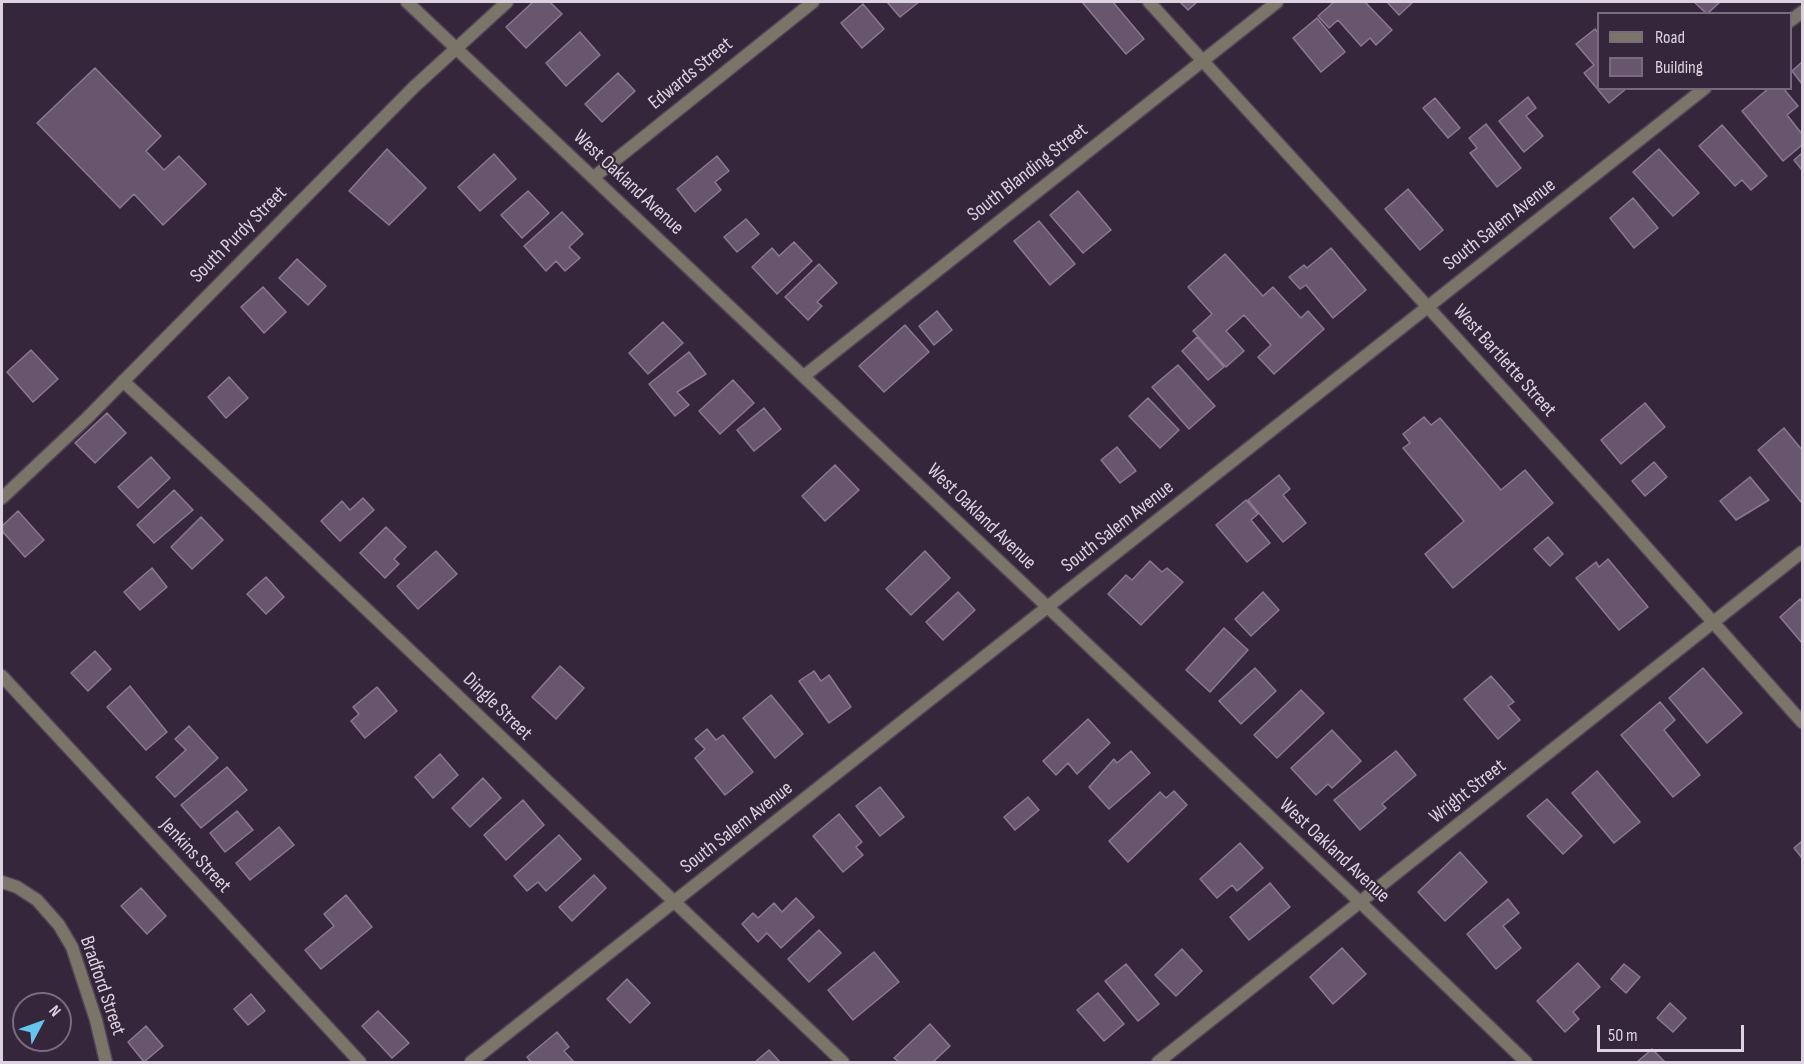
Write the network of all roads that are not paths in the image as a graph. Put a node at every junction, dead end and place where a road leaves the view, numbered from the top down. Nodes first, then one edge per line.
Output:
1 (408, 2) edge
2 (507, 2) edge
3 (813, 2) edge
4 (1149, 2) edge
5 (1277, 2) edge
6 (457, 48) junction
7 (1203, 60) junction
8 (1702, 90) edge
9 (594, 177) junction
10 (1428, 306) junction
11 (804, 376) junction
12 (123, 381) junction
13 (2, 498) edge
14 (1803, 552) edge
15 (1047, 608) junction
16 (1713, 623) junction
17 (2, 676) edge
18 (1803, 722) edge
19 (2, 882) edge
20 (1360, 902) junction
21 (674, 904) junction
22 (106, 1062) edge
23 (360, 1062) edge
24 (471, 1062) edge
25 (843, 1062) edge
26 (1158, 1062) edge
27 (1526, 1062) edge

1 - 6 street, West Oakland Avenue
2 - 6 street, South Purdy Street
3 - 9 street, Edwards Street
4 - 7 street, West Bartlette Street
5 - 7 street, South Blanding Street
6 - 9 street, West Oakland Avenue
6 - 12 street, South Purdy Street
7 - 10 street, West Bartlette Street
7 - 11 street, South Blanding Street
8 - 10 street, South Salem Avenue
9 - 11 street, West Oakland Avenue
10 - 15 street, South Salem Avenue
10 - 16 street, West Bartlette Street
11 - 15 street, West Oakland Avenue
12 - 13 street, South Purdy Street
12 - 21 street, Dingle Street
14 - 16 street, Wright Street
15 - 20 street, West Oakland Avenue
15 - 21 street, South Salem Avenue
16 - 18 street, West Bartlette Street
16 - 20 street, Wright Street
17 - 23 street, Jenkins Street
19 - 22 street, Bradford Street
20 - 26 street, Wright Street
20 - 27 street, West Oakland Avenue
21 - 24 street, South Salem Avenue
21 - 25 street, Dingle Street

